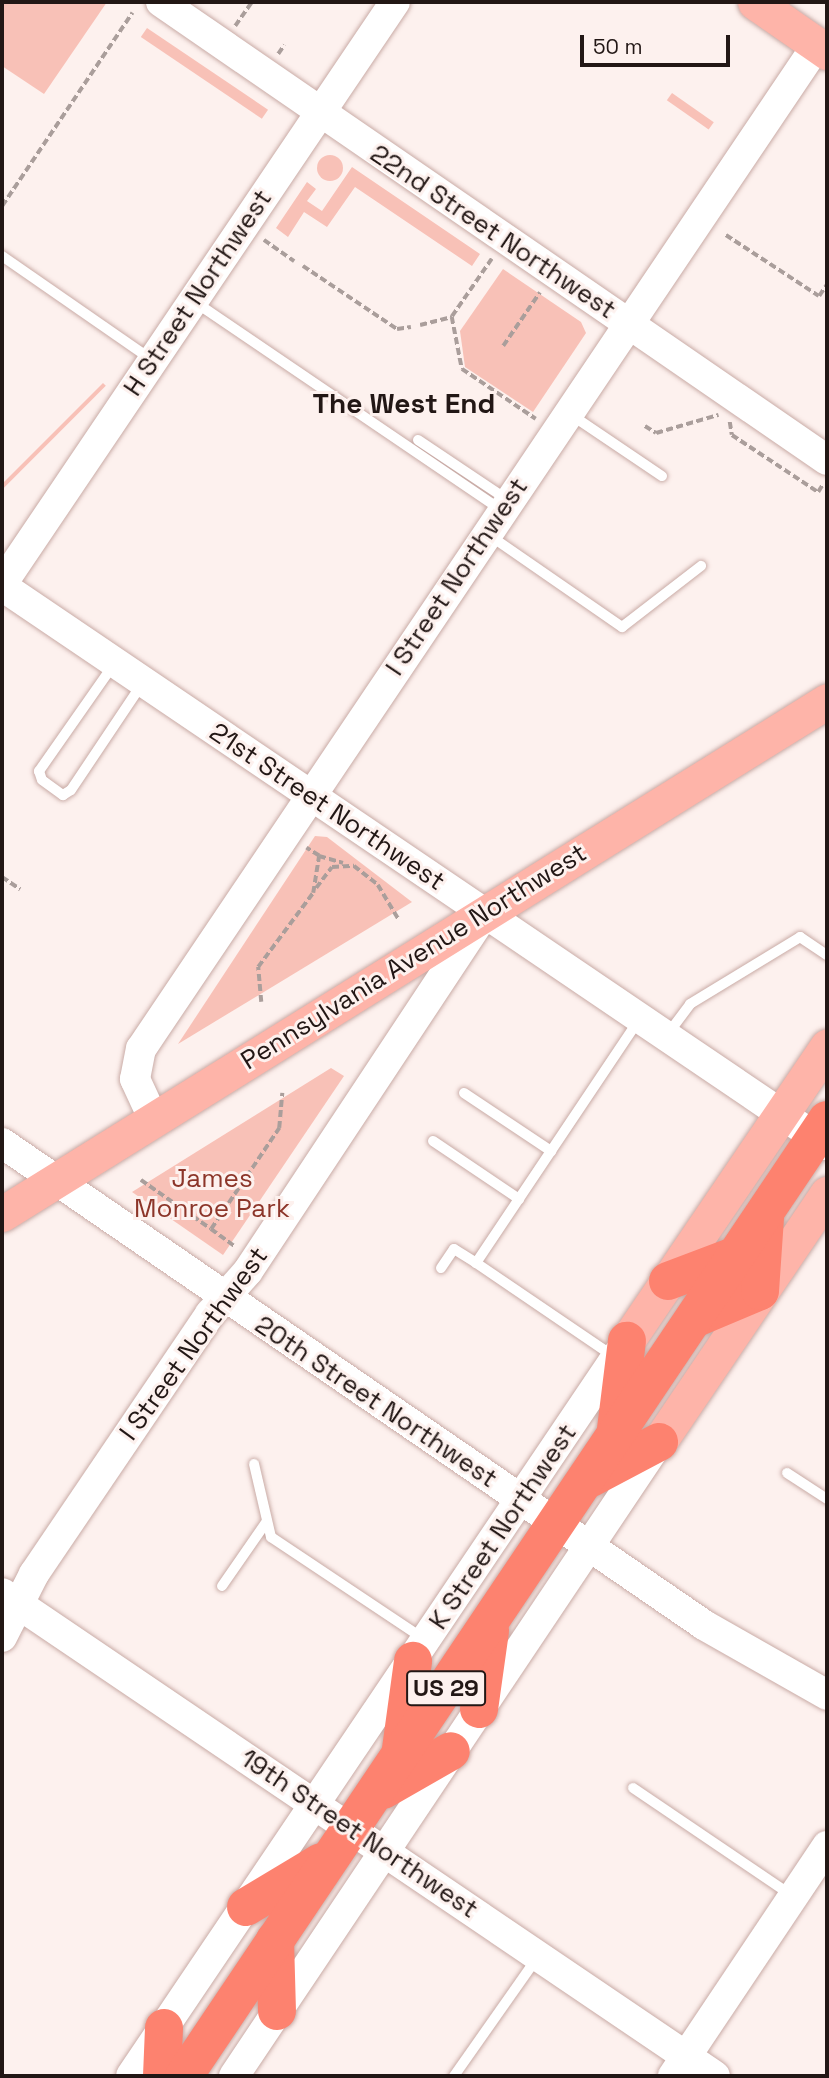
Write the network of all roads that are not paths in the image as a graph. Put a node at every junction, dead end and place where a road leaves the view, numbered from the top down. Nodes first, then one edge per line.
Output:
1 (161, 2) edge
2 (395, 2) edge
3 (755, 2) edge
4 (822, 49) edge
5 (320, 112) junction
6 (2, 256) edge
7 (193, 301) junction
8 (628, 323) junction
9 (153, 360) junction
10 (562, 422) junction
11 (418, 440) dead end
12 (827, 460) edge
13 (662, 476) dead end
14 (499, 515) junction
15 (701, 566) dead end
16 (2, 585) edge
17 (115, 663) junction
18 (144, 682) junction
19 (827, 701) edge
20 (310, 795) junction
21 (484, 914) junction
22 (827, 955) edge
23 (639, 1018) junction
24 (666, 1036) junction
25 (827, 1047) edge
26 (464, 1093) dead end
27 (781, 1114) junction
28 (153, 1118) junction
29 (825, 1132) edge
30 (433, 1141) dead end
31 (2, 1143) edge
32 (551, 1151) junction
33 (56, 1179) junction
34 (827, 1194) edge
35 (519, 1199) junction
36 (2, 1214) edge
37 (765, 1217) junction
38 (740, 1254) junction
39 (476, 1263) junction
40 (441, 1268) dead end
41 (668, 1281) junction
42 (760, 1292) junction
43 (226, 1297) junction
44 (696, 1318) junction
45 (621, 1349) junction
46 (615, 1437) junction
47 (659, 1442) junction
48 (254, 1464) dead end
49 (786, 1473) dead end
50 (586, 1481) junction
51 (827, 1499) edge
52 (520, 1500) junction
53 (267, 1521) junction
54 (556, 1525) junction
55 (589, 1547) junction
56 (222, 1586) dead end
57 (10, 1599) edge
58 (492, 1619) junction
59 (2, 1637) edge
60 (420, 1651) junction
61 (827, 1695) edge
62 (479, 1709) junction
63 (451, 1751) junction
64 (400, 1757) junction
65 (633, 1788) dead end
66 (375, 1794) junction
67 (316, 1804) junction
68 (341, 1842) junction
69 (827, 1846) edge
70 (383, 1850) junction
71 (793, 1896) junction
72 (246, 1907) junction
73 (275, 1940) junction
74 (538, 1956) junction
75 (277, 2011) junction
76 (164, 2028) junction
77 (680, 2066) edge
78 (131, 2076) edge
79 (162, 2076) edge
80 (184, 2076) edge
81 (234, 2076) edge
82 (454, 2076) edge
83 (715, 2076) edge

1 - 5 street, 22nd Street Northwest
2 - 5 street, H Street Northwest
3 - 4 main road
4 - 8 street, I Street Northwest
5 - 7 street, H Street Northwest
5 - 8 street, 22nd Street Northwest
6 - 9 lane
7 - 9 street, H Street Northwest
7 - 14 lane
8 - 10 street, I Street Northwest
8 - 12 street, 22nd Street Northwest
9 - 16 street, H Street Northwest
10 - 13 lane
10 - 14 street, I Street Northwest
11 - 14 lane
14 - 15 lane
14 - 20 street, I Street Northwest
16 - 17 street, 21st Street Northwest
17 - 18 street, 21st Street Northwest
17 - 18 lane
18 - 20 street, 21st Street Northwest
19 - 21 main road, Pennsylvania Avenue Northwest
20 - 21 street, 21st Street Northwest
20 - 28 street, I Street Northwest
21 - 23 street, 21st Street Northwest
21 - 28 main road, Pennsylvania Avenue Northwest
21 - 43 street, I Street Northwest
22 - 24 lane
23 - 24 street, 21st Street Northwest
23 - 32 lane
24 - 27 street, 21st Street Northwest
25 - 27 main road, K Street Northwest
26 - 32 lane
27 - 29 street, 21st Street Northwest
27 - 41 main road, K Street Northwest
28 - 33 main road, Pennsylvania Avenue Northwest
29 - 37 highway, K Street Northwest / US 29
30 - 35 lane
31 - 33 street, 20th Street Northwest
32 - 35 lane
33 - 36 main road, Pennsylvania Avenue Northwest
33 - 43 street, 20th Street Northwest
34 - 42 main road
35 - 39 lane
37 - 38 highway, K Street Northwest / US 29
37 - 42 highway
38 - 41 highway
38 - 44 highway, K Street Northwest / US 29
39 - 40 lane
39 - 45 lane
41 - 45 main road, K Street Northwest
42 - 44 highway
42 - 47 main road
43 - 52 street, 20th Street Northwest
43 - 57 street, I Street Northwest
44 - 46 highway, K Street Northwest / US 29
45 - 46 highway
45 - 52 street, K Street Northwest
46 - 50 highway, K Street Northwest / US 29
47 - 50 highway
47 - 55 street
48 - 53 lane
49 - 51 lane
50 - 54 highway, K Street Northwest / US 29
52 - 54 street, 20th Street Northwest
52 - 60 street, K Street Northwest
53 - 56 lane
53 - 60 lane
54 - 55 street, 20th Street Northwest
54 - 58 highway, K Street Northwest / US 29
55 - 61 street, 20th Street Northwest
55 - 62 street
57 - 59 street, I Street Northwest
57 - 67 street, 19th Street Northwest
58 - 62 highway
58 - 64 highway, K Street Northwest / US 29
60 - 64 highway
60 - 67 street, K Street Northwest
62 - 63 street
63 - 66 highway
63 - 70 street
64 - 66 highway, K Street Northwest / US 29
65 - 71 lane
66 - 68 highway, K Street Northwest / US 29
67 - 68 street, 19th Street Northwest
67 - 72 street, K Street Northwest
68 - 70 street, 19th Street Northwest
68 - 72 highway
68 - 73 highway, K Street Northwest / US 29
69 - 71 street
70 - 74 street, 19th Street Northwest
70 - 75 street
71 - 77 street
72 - 76 street, K Street Northwest
73 - 75 highway
73 - 80 highway, K Street Northwest / US 29
74 - 77 street, 19th Street Northwest
74 - 82 lane
75 - 81 street
76 - 78 street, K Street Northwest
76 - 79 highway
77 - 83 street, 19th Street Northwest

